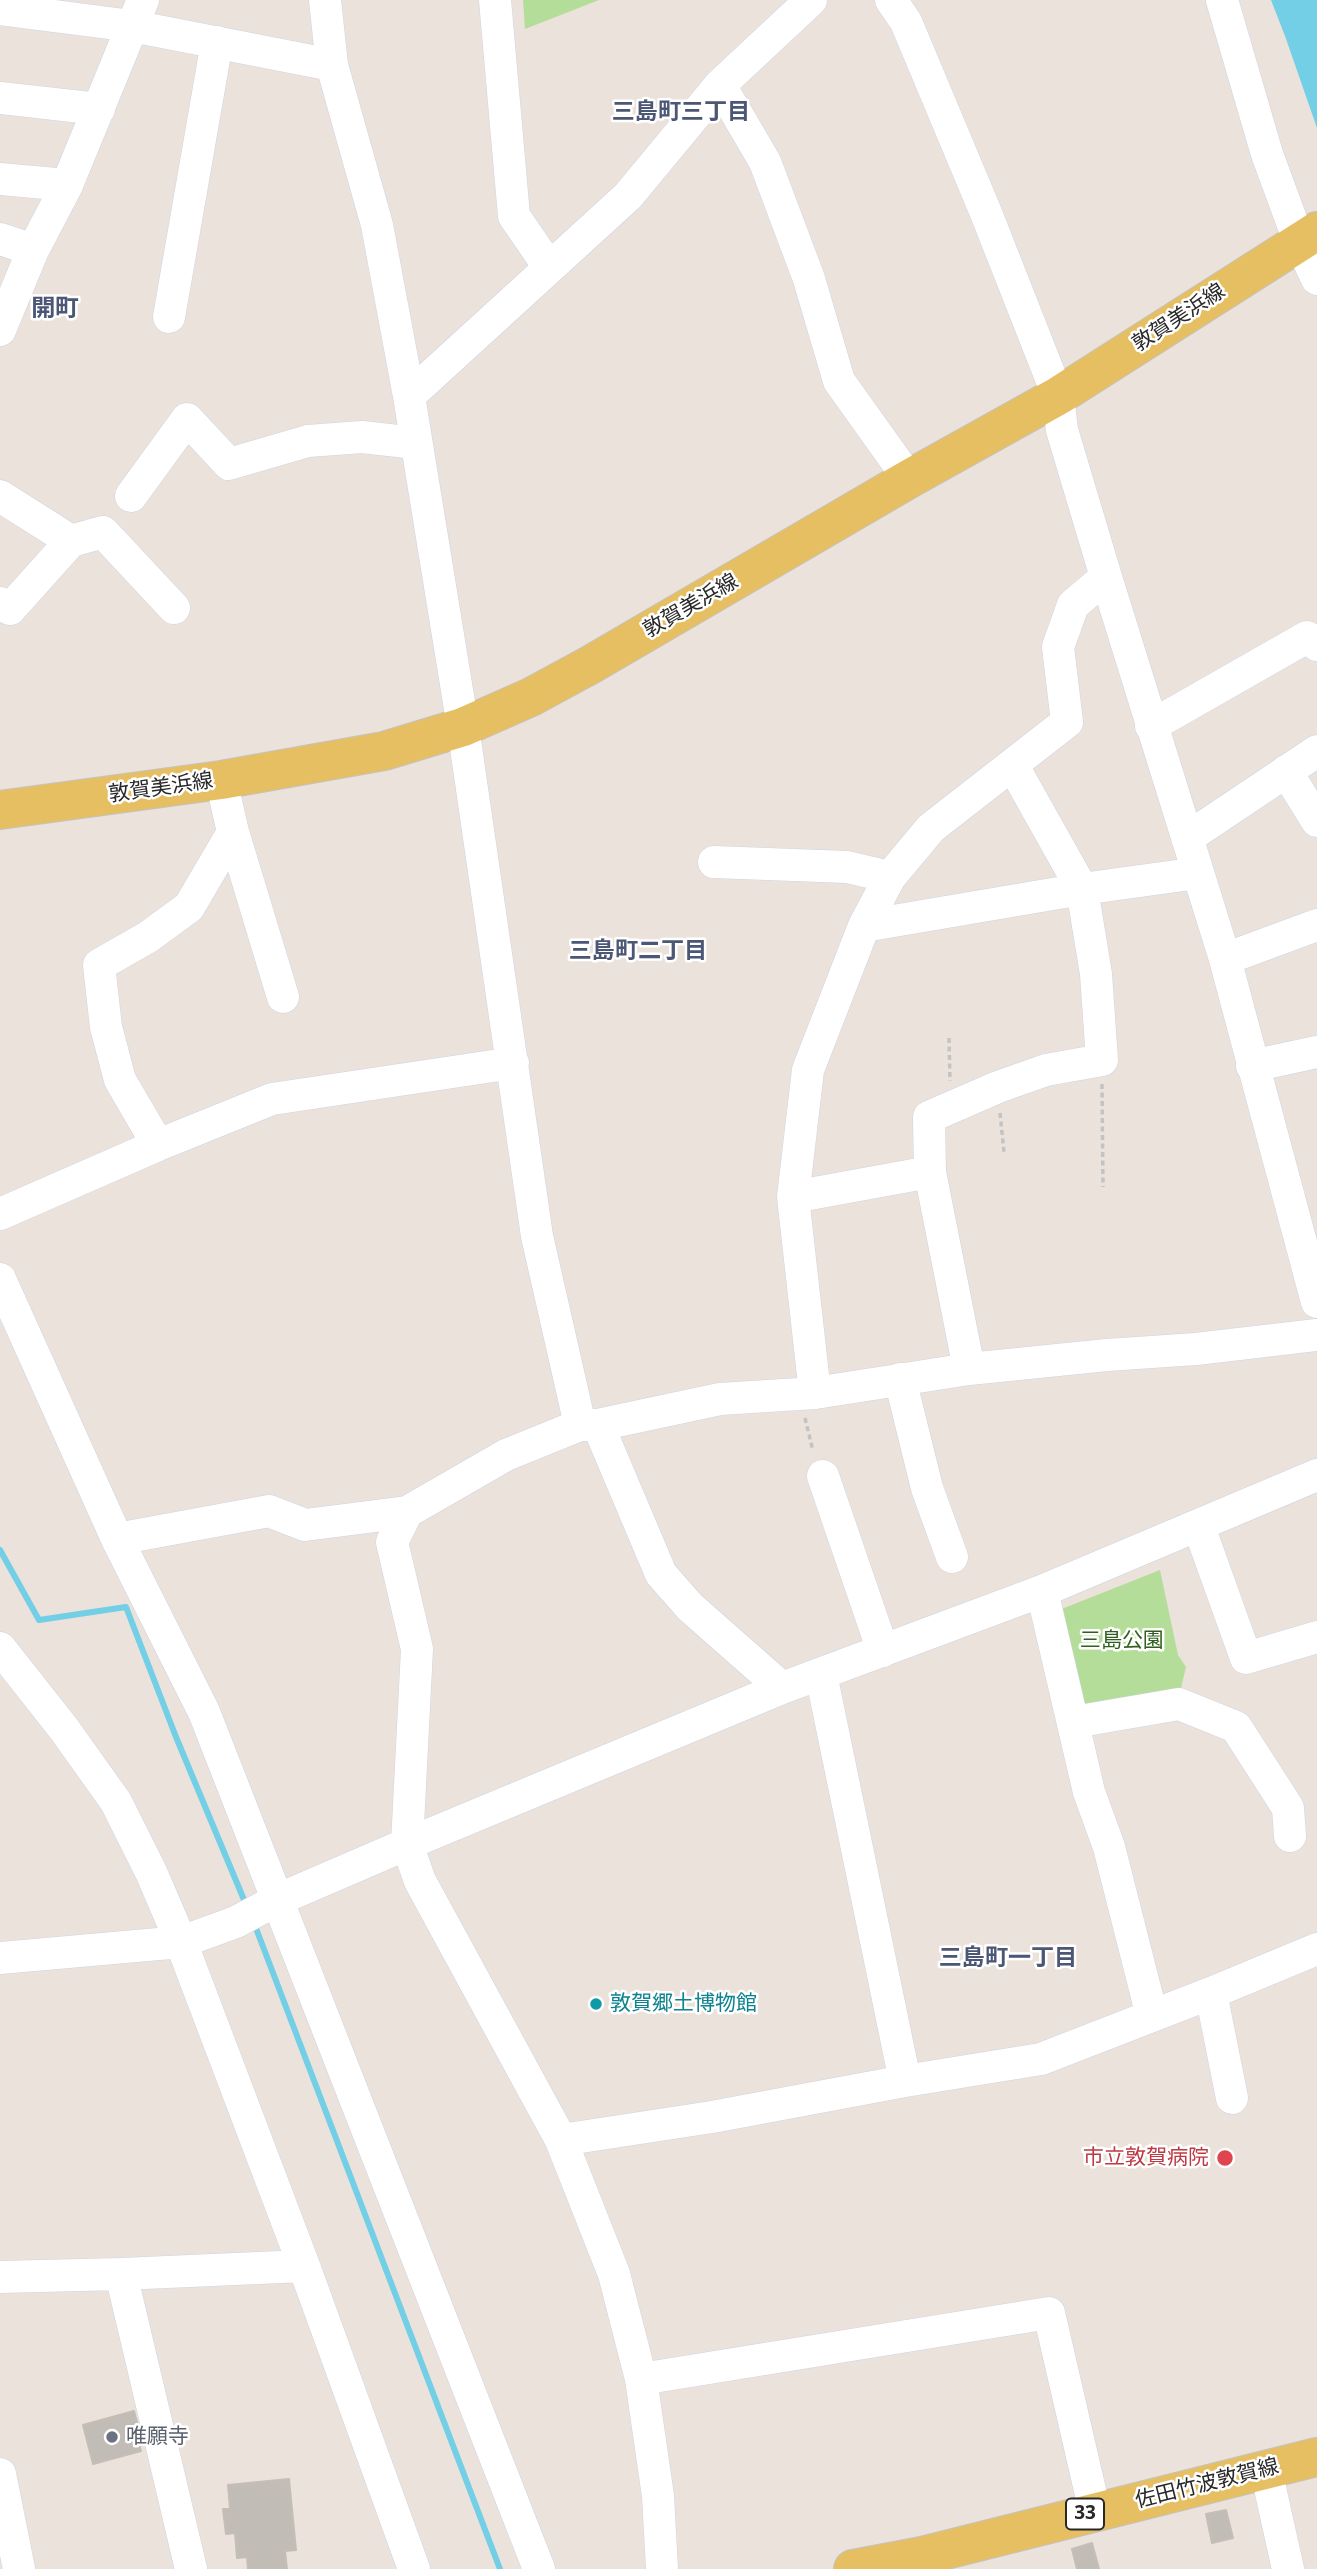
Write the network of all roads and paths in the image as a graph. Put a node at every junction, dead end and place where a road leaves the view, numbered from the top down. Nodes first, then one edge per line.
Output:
1 (324, 0) edge
2 (495, 0) edge
3 (811, 0) edge
4 (891, 0) edge
5 (1222, 0) edge
6 (0, 9) edge
7 (137, 13) edge
8 (217, 43) junction
9 (332, 65) junction
10 (720, 85) junction
11 (0, 98) edge
12 (99, 109) junction
13 (0, 179) edge
14 (67, 185) junction
15 (1308, 236) edge
16 (0, 239) edge
17 (33, 250) junction
18 (549, 267) junction
19 (1317, 279) edge
20 (169, 317) dead end
21 (0, 330) edge
22 (409, 396) junction
23 (1058, 396) junction
24 (416, 443) junction
25 (909, 479) junction
26 (0, 496) edge
27 (131, 496) dead end
28 (71, 541) junction
29 (1106, 577) junction
30 (0, 603) edge
31 (174, 608) dead end
32 (1317, 645) edge
33 (1151, 726) junction
34 (463, 727) junction
35 (1317, 751) edge
36 (1013, 766) junction
37 (1286, 772) junction
38 (221, 780) junction
39 (0, 810) edge
40 (1317, 821) edge
41 (233, 832) junction
42 (1187, 838) junction
43 (714, 862) dead end
44 (1198, 873) junction
45 (890, 877) junction
46 (1082, 889) junction
47 (1317, 925) edge
48 (864, 926) junction
49 (1225, 959) junction
50 (283, 997) dead end
51 (948, 1038) dead end
52 (1317, 1052) edge
53 (1102, 1060) junction
54 (513, 1063) junction
55 (1252, 1066) junction
56 (998, 1087) junction
57 (951, 1108) junction
58 (158, 1145) junction
59 (1004, 1152) dead end
60 (930, 1172) junction
61 (1103, 1187) dead end
62 (793, 1197) junction
63 (0, 1214) edge
64 (0, 1279) edge
65 (1317, 1302) edge
66 (1317, 1335) edge
67 (969, 1369) junction
68 (900, 1378) junction
69 (807, 1393) junction
70 (589, 1425) junction
71 (1317, 1475) edge
72 (823, 1476) joint
73 (407, 1512) junction
74 (1199, 1527) junction
75 (117, 1539) junction
76 (952, 1557) dead end
77 (1042, 1591) junction
78 (1317, 1636) edge
79 (0, 1648) edge
80 (883, 1651) junction
81 (821, 1674) junction
82 (782, 1688) junction
83 (1074, 1722) junction
84 (1290, 1836) dead end
85 (407, 1844) junction
86 (258, 1910) junction
87 (181, 1942) junction
88 (1317, 1949) edge
89 (0, 1958) edge
90 (1211, 1993) junction
91 (1152, 2016) junction
92 (905, 2081) junction
93 (1233, 2098) dead end
94 (561, 2140) junction
95 (304, 2266) junction
96 (121, 2274) junction
97 (0, 2277) edge
98 (641, 2379) junction
99 (1317, 2457) edge
100 (1266, 2470) junction
101 (0, 2474) edge
102 (1095, 2512) junction
103 (4, 2514) edge
104 (19, 2569) edge
105 (191, 2569) edge
106 (414, 2569) edge
107 (540, 2569) edge
108 (662, 2569) edge
109 (853, 2569) edge
110 (1288, 2569) edge

1 - 9 street
2 - 18 street
3 - 10 street
4 - 23 street
5 - 15 street
6 - 7 street
7 - 8 street
7 - 12 street
8 - 9 street
8 - 20 street
9 - 22 street
10 - 18 street
10 - 25 street
11 - 12 street
12 - 14 street
13 - 14 street
14 - 17 street
15 - 19 street
15 - 23 main road, 敦賀美浜線
16 - 17 street
17 - 21 street
18 - 22 street
22 - 24 street
23 - 25 main road, 敦賀美浜線
23 - 29 street
24 - 27 street
24 - 34 street
25 - 34 main road, 敦賀美浜線
26 - 28 street
28 - 30 street
28 - 31 street
29 - 33 street
29 - 36 street
32 - 33 street
33 - 42 street
34 - 38 main road, 敦賀美浜線
34 - 54 street
35 - 37 street
36 - 45 street
36 - 46 street
37 - 40 street
37 - 42 street
38 - 39 main road, 敦賀美浜線
38 - 41 street
41 - 50 street
41 - 58 street
42 - 44 street
43 - 45 street
44 - 46 street
44 - 49 street
45 - 48 street
46 - 48 street
46 - 53 street
47 - 49 street
48 - 62 street
49 - 55 street
51 - 57 path
52 - 55 street
53 - 56 street
53 - 61 path
54 - 58 street
54 - 70 street
55 - 65 street
56 - 57 street
56 - 59 path
57 - 60 street
58 - 63 street
60 - 62 street
60 - 67 street
62 - 69 street
64 - 75 street
66 - 67 street
67 - 68 street
68 - 69 street
68 - 76 street
69 - 70 street
69 - 72 path
70 - 73 street
70 - 82 street
71 - 74 street
72 - 80 street
73 - 75 street
73 - 85 street
74 - 77 street
74 - 78 street
75 - 86 street
77 - 80 street
77 - 83 street
79 - 87 street
80 - 81 street
81 - 82 street
81 - 92 street
82 - 85 street
83 - 84 street
83 - 91 street
85 - 86 street
85 - 94 street
86 - 87 street
86 - 107 street
87 - 89 street
87 - 95 street
88 - 90 street
90 - 91 street
90 - 93 street
91 - 92 street
92 - 94 street
94 - 98 street
95 - 96 street
95 - 106 street
96 - 97 street
96 - 105 street
98 - 102 street
98 - 108 street
99 - 100 main road, 佐田竹波敦賀線 / 33
100 - 102 main road, 佐田竹波敦賀線 / 33
100 - 110 street
101 - 103 street
102 - 109 main road, 佐田竹波敦賀線 / 33
103 - 104 street

